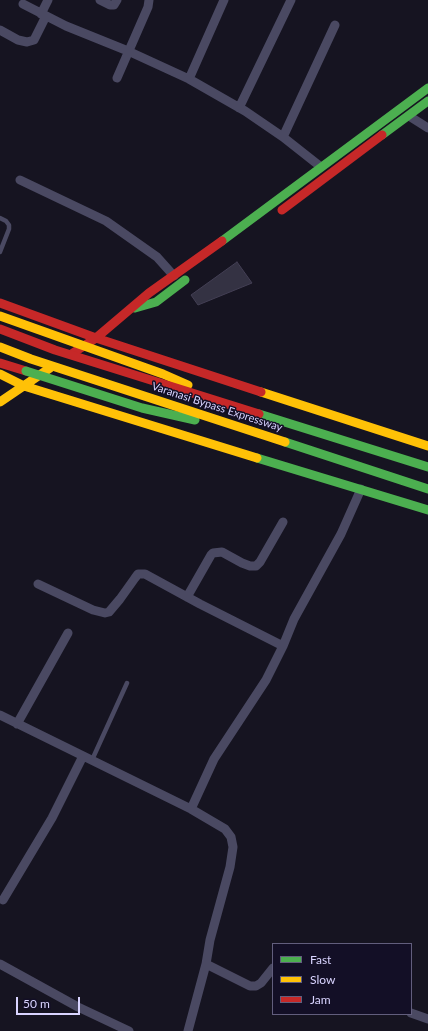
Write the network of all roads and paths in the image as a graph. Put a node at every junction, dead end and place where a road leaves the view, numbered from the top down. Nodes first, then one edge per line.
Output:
1 (100, 0) edge
2 (118, 0) edge
3 (149, 0) edge
4 (224, 0) edge
5 (291, 0) edge
6 (46, 1) edge
7 (22, 4) dead end
8 (44, 15) junction
9 (335, 25) dead end
10 (0, 30) edge
11 (128, 51) junction
12 (117, 78) dead end
13 (189, 79) junction
14 (428, 88) edge
15 (428, 101) edge
16 (239, 108) junction
17 (409, 116) junction
18 (428, 128) edge
19 (283, 137) junction
20 (321, 167) junction
21 (20, 180) dead end
22 (276, 214) dead end
23 (0, 218) edge
24 (0, 252) edge
25 (194, 274) dead end
26 (174, 276) junction
27 (0, 303) edge
28 (130, 310) junction
29 (0, 316) edge
30 (0, 329) edge
31 (96, 338) junction
32 (0, 347) edge
33 (0, 363) edge
34 (0, 374) edge
35 (24, 386) junction
36 (0, 402) edge
37 (242, 409) junction
38 (258, 433) junction
39 (428, 446) edge
40 (428, 467) edge
41 (361, 489) junction
42 (428, 489) edge
43 (428, 510) edge
44 (283, 522) dead end
45 (38, 584) dead end
46 (187, 597) junction
47 (68, 633) dead end
48 (283, 646) junction
49 (127, 683) dead end
50 (0, 715) edge
51 (17, 724) junction
52 (82, 756) junction
53 (92, 760) junction
54 (191, 809) junction
55 (3, 900) dead end
56 (0, 964) edge
57 (206, 964) junction
58 (272, 969) edge
59 (412, 1013) edge
60 (428, 1019) edge
61 (129, 1031) edge
62 (188, 1031) edge

1 - 2 street
3 - 11 street
4 - 13 street
5 - 16 street
6 - 8 street
7 - 8 street
8 - 10 street
8 - 11 street
9 - 19 street
11 - 12 street
11 - 13 street
13 - 16 street
14 - 20 main road
15 - 17 main road
16 - 19 street
17 - 18 street
17 - 22 main road
19 - 20 street
20 - 26 main road
21 - 26 street
23 - 24 lane
25 - 28 main road
26 - 28 main road
27 - 31 main road
28 - 31 main road
29 - 37 main road, bridge
30 - 37 main road, Varanasi Bypass Expressway, bridge
31 - 35 main road
31 - 39 main road
32 - 38 main road, Varanasi Bypass Expressway, bridge
33 - 38 main road, bridge
34 - 35 main road
35 - 36 main road
35 - 41 main road
37 - 40 main road, Varanasi Bypass Expressway, bridge
38 - 42 main road, Varanasi Bypass Expressway, bridge
41 - 43 main road
41 - 48 street
44 - 46 street
45 - 46 street
46 - 48 street
47 - 51 street
48 - 54 street
49 - 53 lane
50 - 51 street
51 - 52 street
52 - 53 street
52 - 55 street
53 - 54 street
54 - 57 street
56 - 61 street
57 - 58 street
57 - 62 street
59 - 60 street

